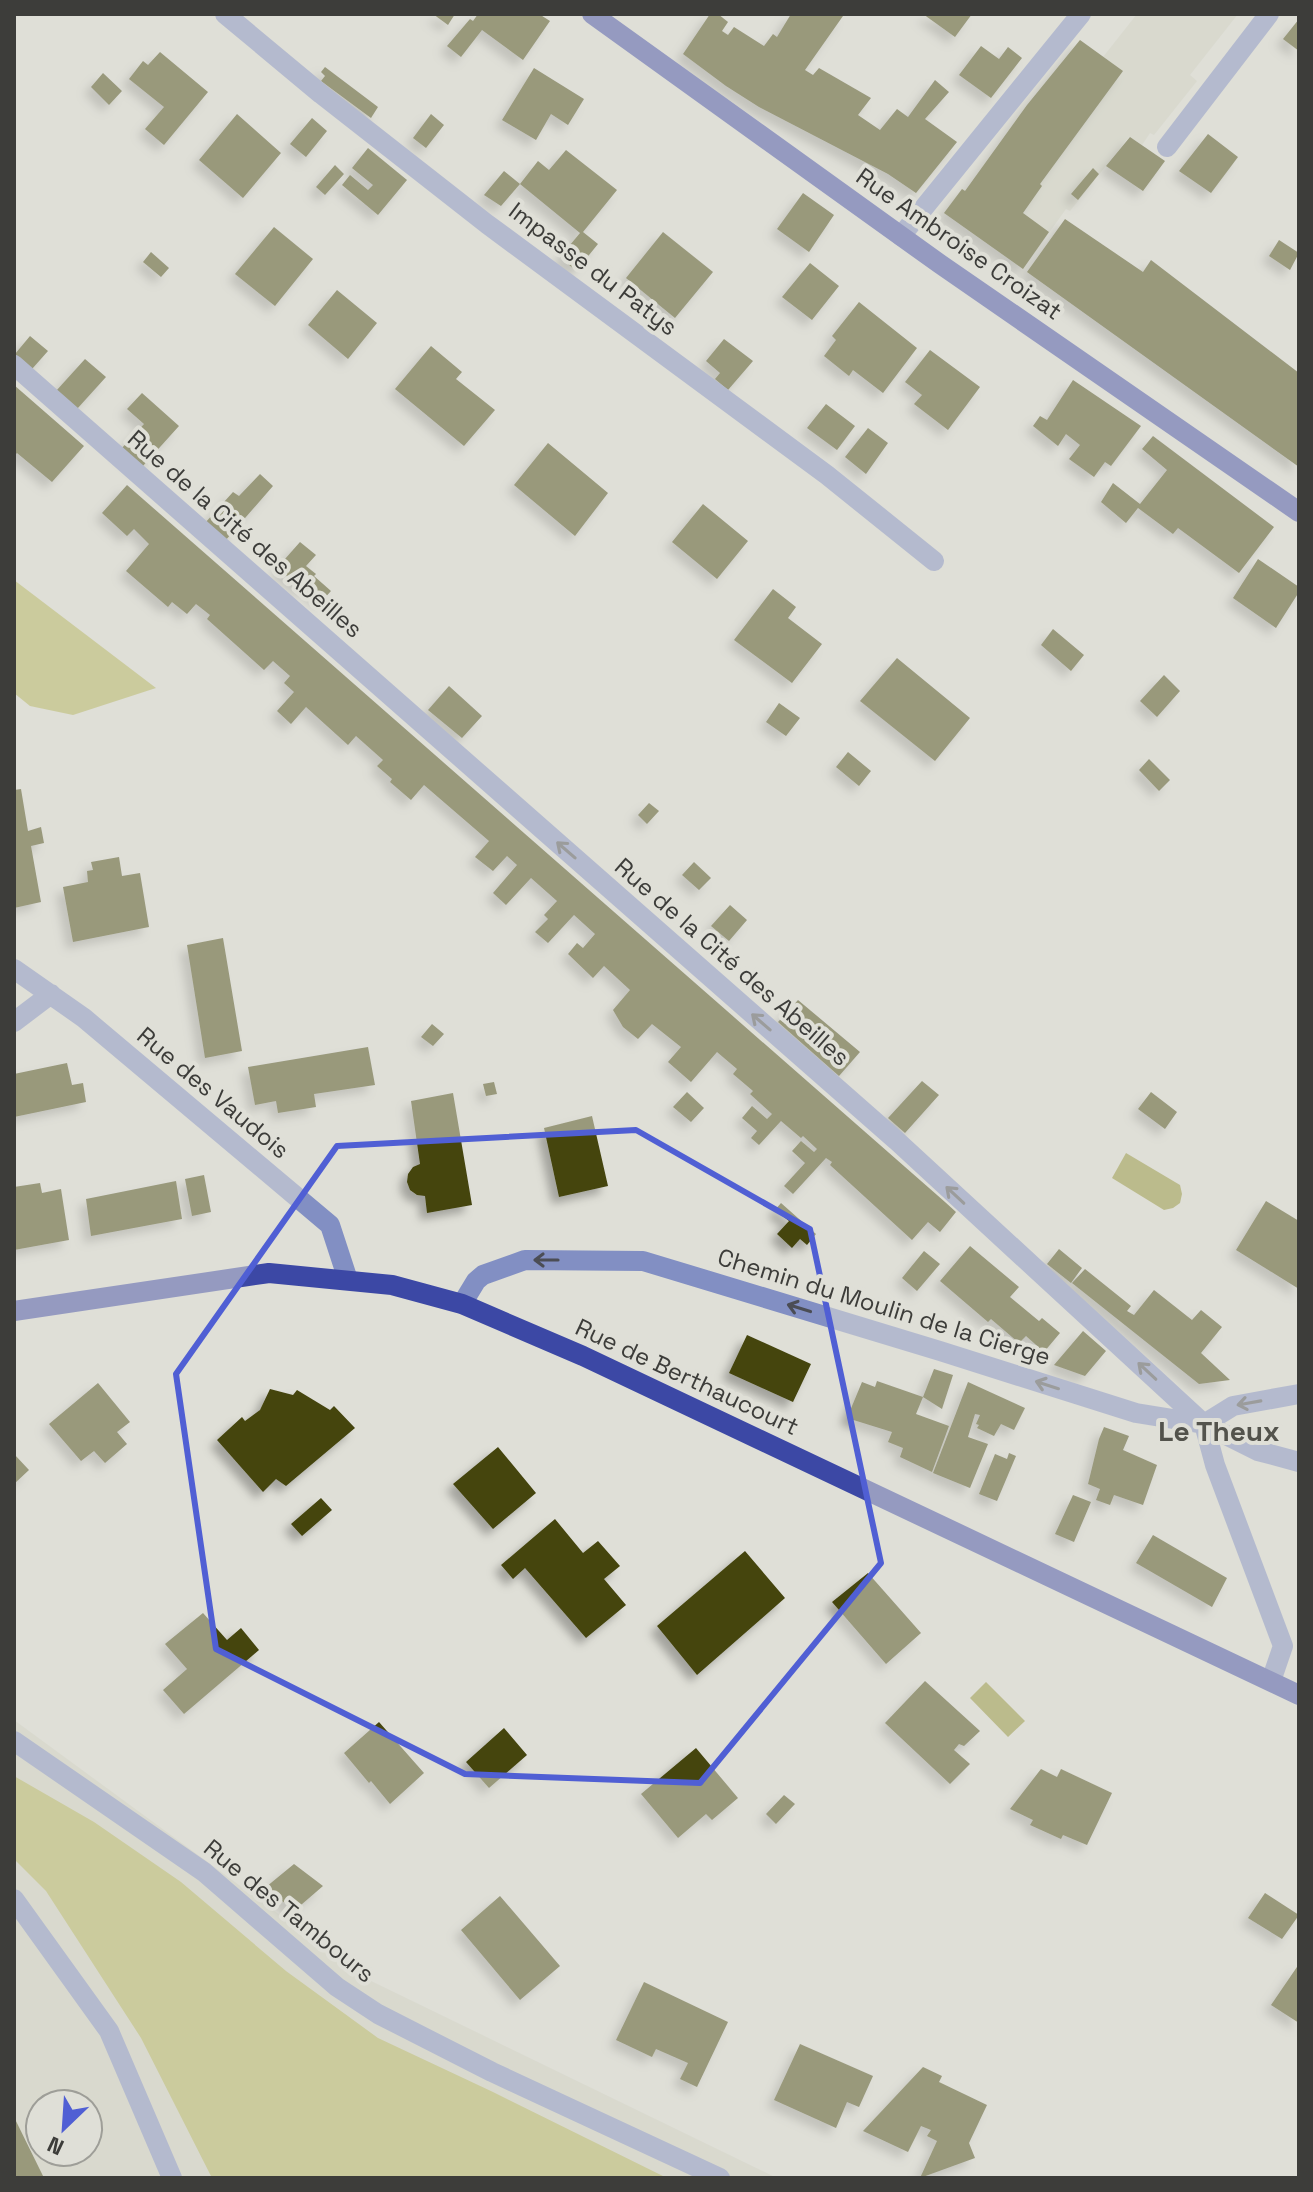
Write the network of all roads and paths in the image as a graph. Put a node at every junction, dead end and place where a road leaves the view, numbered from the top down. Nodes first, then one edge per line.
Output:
1 (225, 14) edge
2 (592, 14) edge
3 (1081, 14) edge
4 (1269, 14) edge
5 (1167, 147) dead end
6 (901, 236) junction
7 (14, 365) edge
8 (1299, 512) edge
9 (934, 561) dead end
10 (14, 969) edge
11 (51, 994) junction
12 (14, 1022) edge
13 (348, 1280) junction
14 (462, 1304) junction
15 (14, 1311) edge
16 (1299, 1394) edge
17 (1204, 1424) junction
18 (1299, 1462) edge
19 (1271, 1681) junction
20 (1299, 1695) edge
21 (14, 1741) edge
22 (14, 1899) edge
23 (172, 2178) edge
24 (720, 2178) edge

1 - 9 street, Impasse du Patys
2 - 6 main road, Rue Ambroise Croizat
3 - 6 street
4 - 5 street
6 - 8 main road, Rue Ambroise Croizat
17 -> 7 street, Rue de la Cité des Abeilles
10 - 11 street, Rue des Vaudois
11 - 12 street
11 - 13 street, Rue des Vaudois
13 - 14 main road, Rue de Berthaucourt
13 - 15 main road, Rue de Berthaucourt
17 -> 14 street, Chemin du Moulin de la Cierge
14 - 19 main road, Rue de Berthaucourt
16 -> 17 street
17 - 18 street
17 - 19 street
19 - 20 main road, Rue de Berthaucourt
21 - 24 street, Rue des Tambours
22 - 23 street

